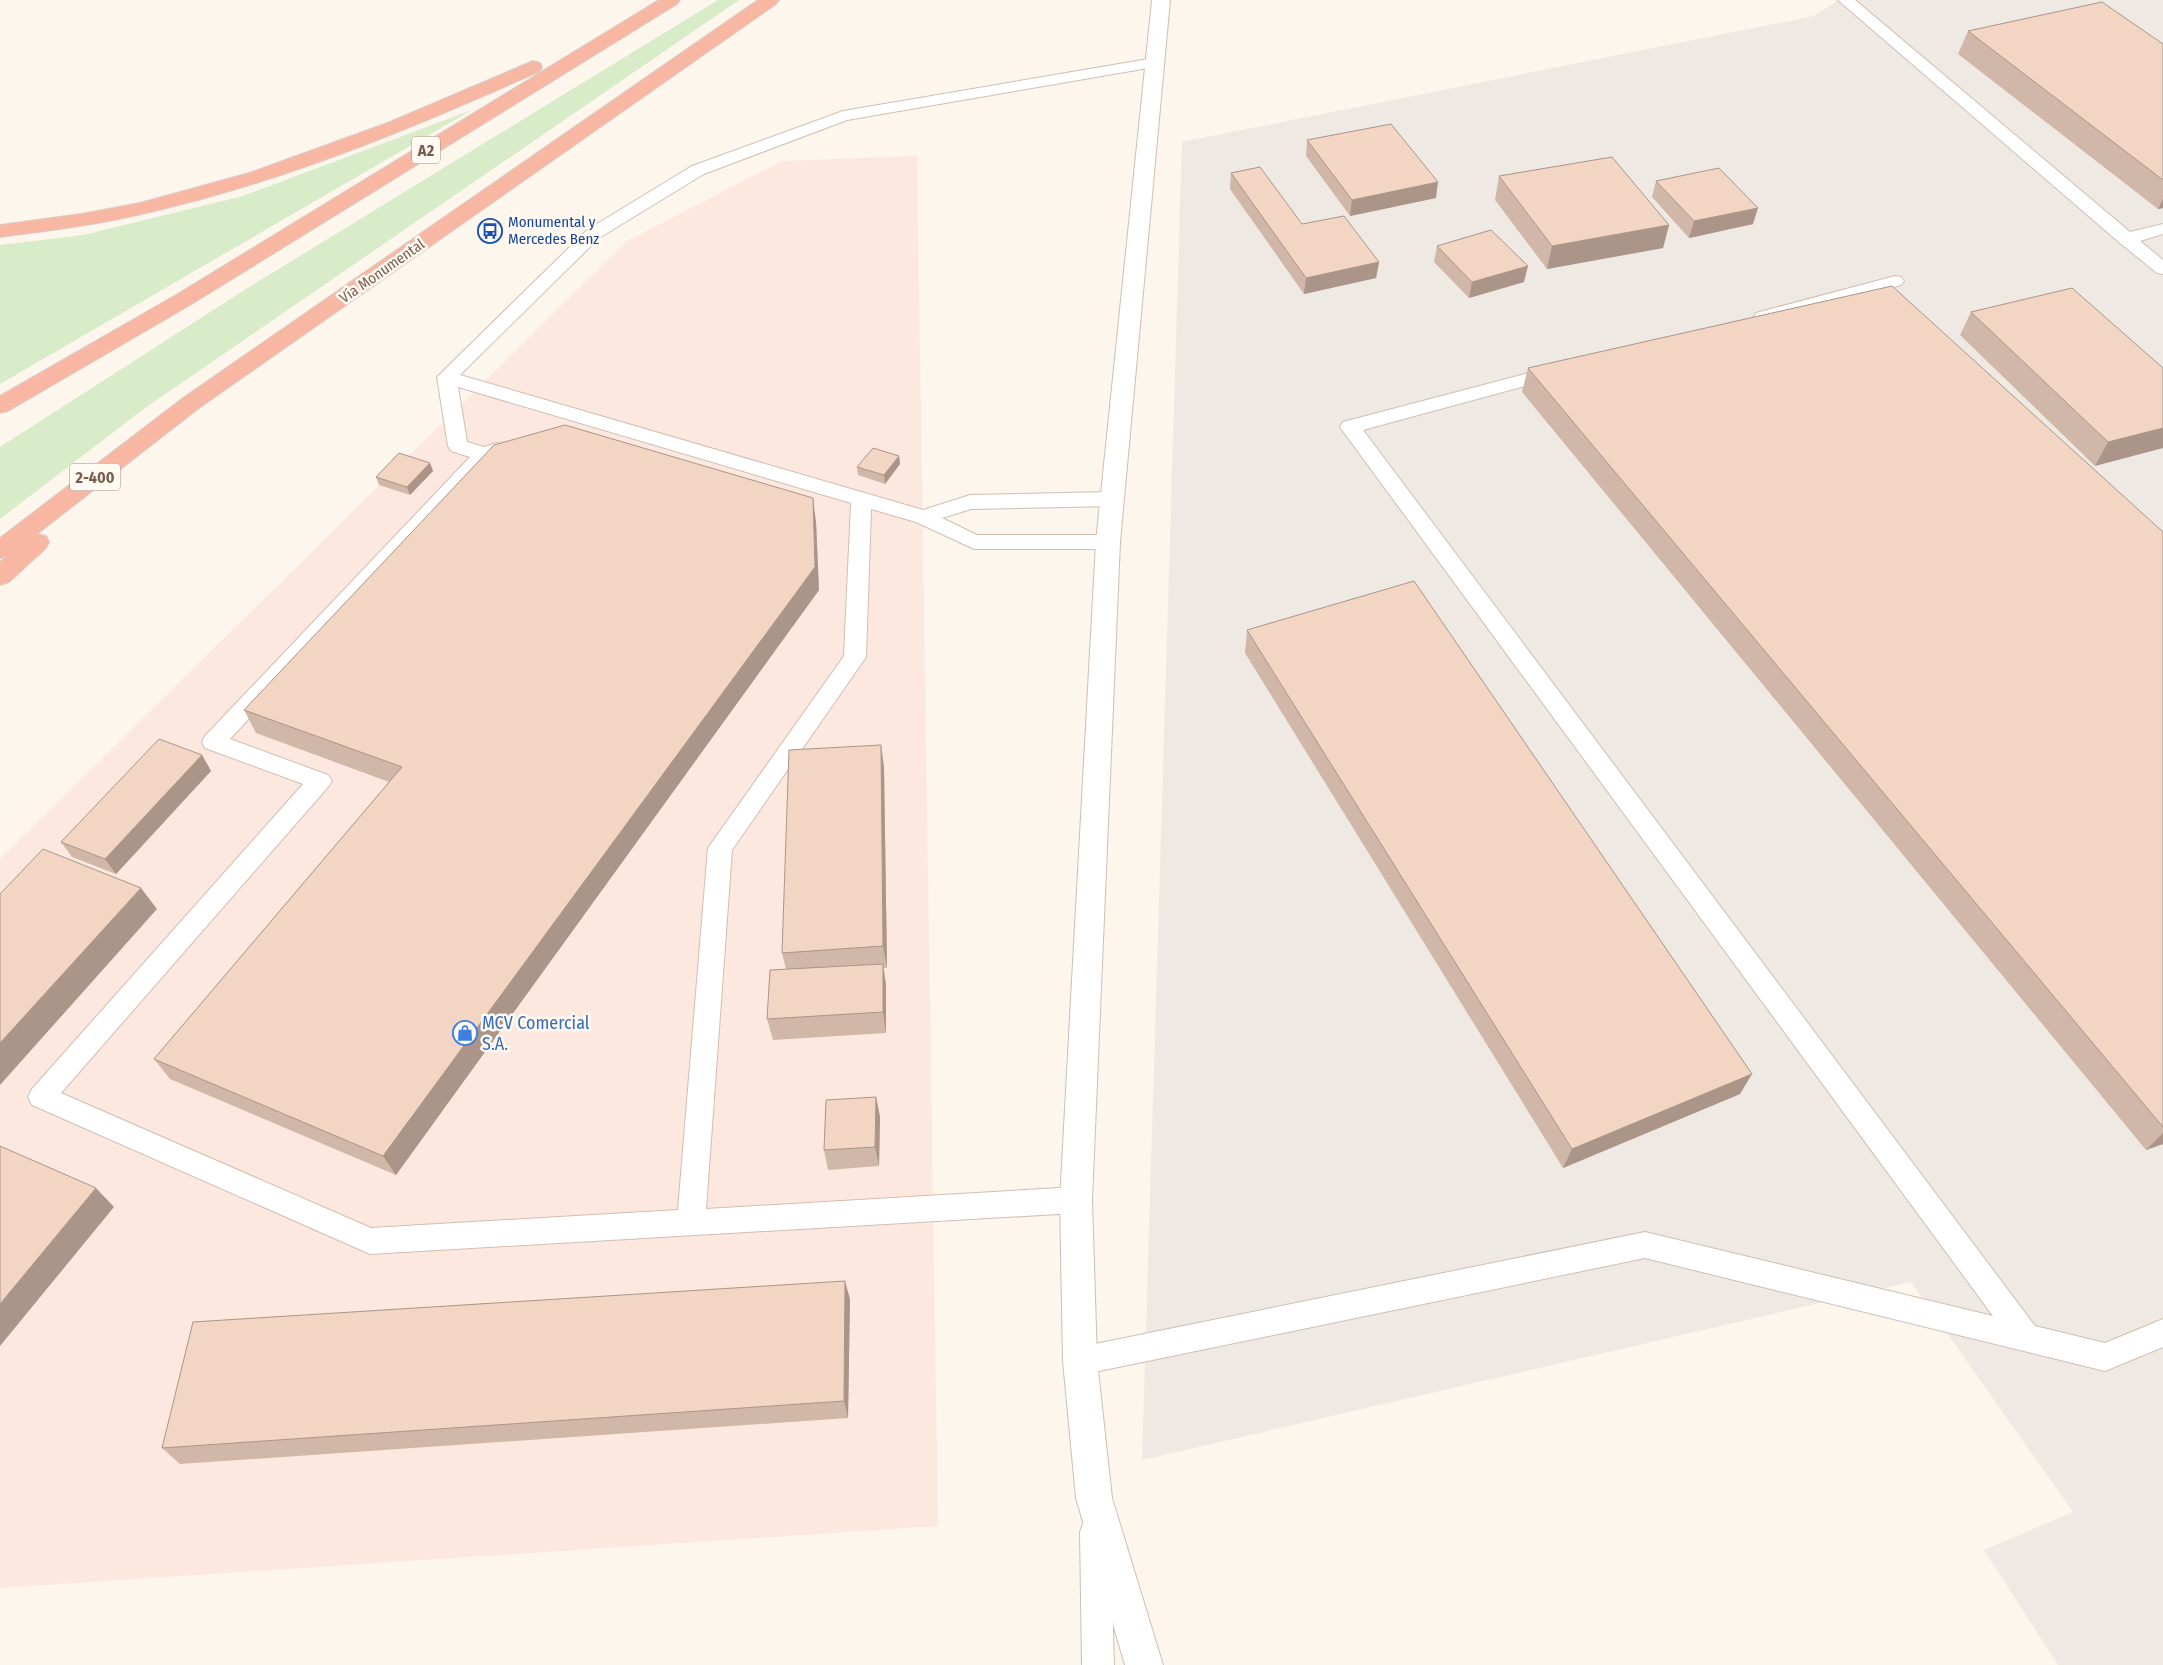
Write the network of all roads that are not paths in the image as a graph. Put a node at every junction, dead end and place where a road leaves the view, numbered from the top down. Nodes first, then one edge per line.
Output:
1 (670, 0) edge
2 (770, 0) edge
3 (1161, 0) edge
4 (1846, 0) edge
5 (1154, 63) junction
6 (2163, 229) edge
7 (0, 231) edge
8 (2126, 239) junction
9 (2163, 269) edge
10 (1895, 281) dead end
11 (1742, 322) edge
12 (1580, 366) edge
13 (447, 377) junction
14 (191, 403) junction
15 (0, 406) edge
16 (588, 419) junction
17 (562, 428) edge
18 (518, 442) edge
19 (484, 454) junction
20 (860, 499) junction
21 (1112, 499) junction
22 (923, 517) junction
23 (1108, 542) junction
24 (0, 550) edge
25 (0, 576) edge
26 (1076, 1200) junction
27 (691, 1223) junction
28 (2163, 1333) edge
29 (2026, 1337) junction
30 (1080, 1362) junction
31 (1094, 1498) junction
32 (1098, 1665) edge
33 (1144, 1665) edge

1 - 7 highway
1 - 15 highway, A2
2 - 14 highway, Vía Monumental / 2-400
3 - 5 street
4 - 8 lane
5 - 13 lane
5 - 21 street
6 - 8 lane
8 - 9 lane
10 - 11 lane
12 - 29 lane
13 - 16 lane
13 - 19 lane
14 - 24 highway, Vía Monumental / 2-400
14 - 25 highway
16 - 17 lane
16 - 20 lane
18 - 19 lane
19 - 27 lane
20 - 22 lane
20 - 27 lane
21 - 22 lane
21 - 23 street
22 - 23 lane
23 - 26 street
26 - 27 lane
26 - 30 street
28 - 29 lane
29 - 30 lane
30 - 31 street
31 - 32 lane
31 - 33 street

